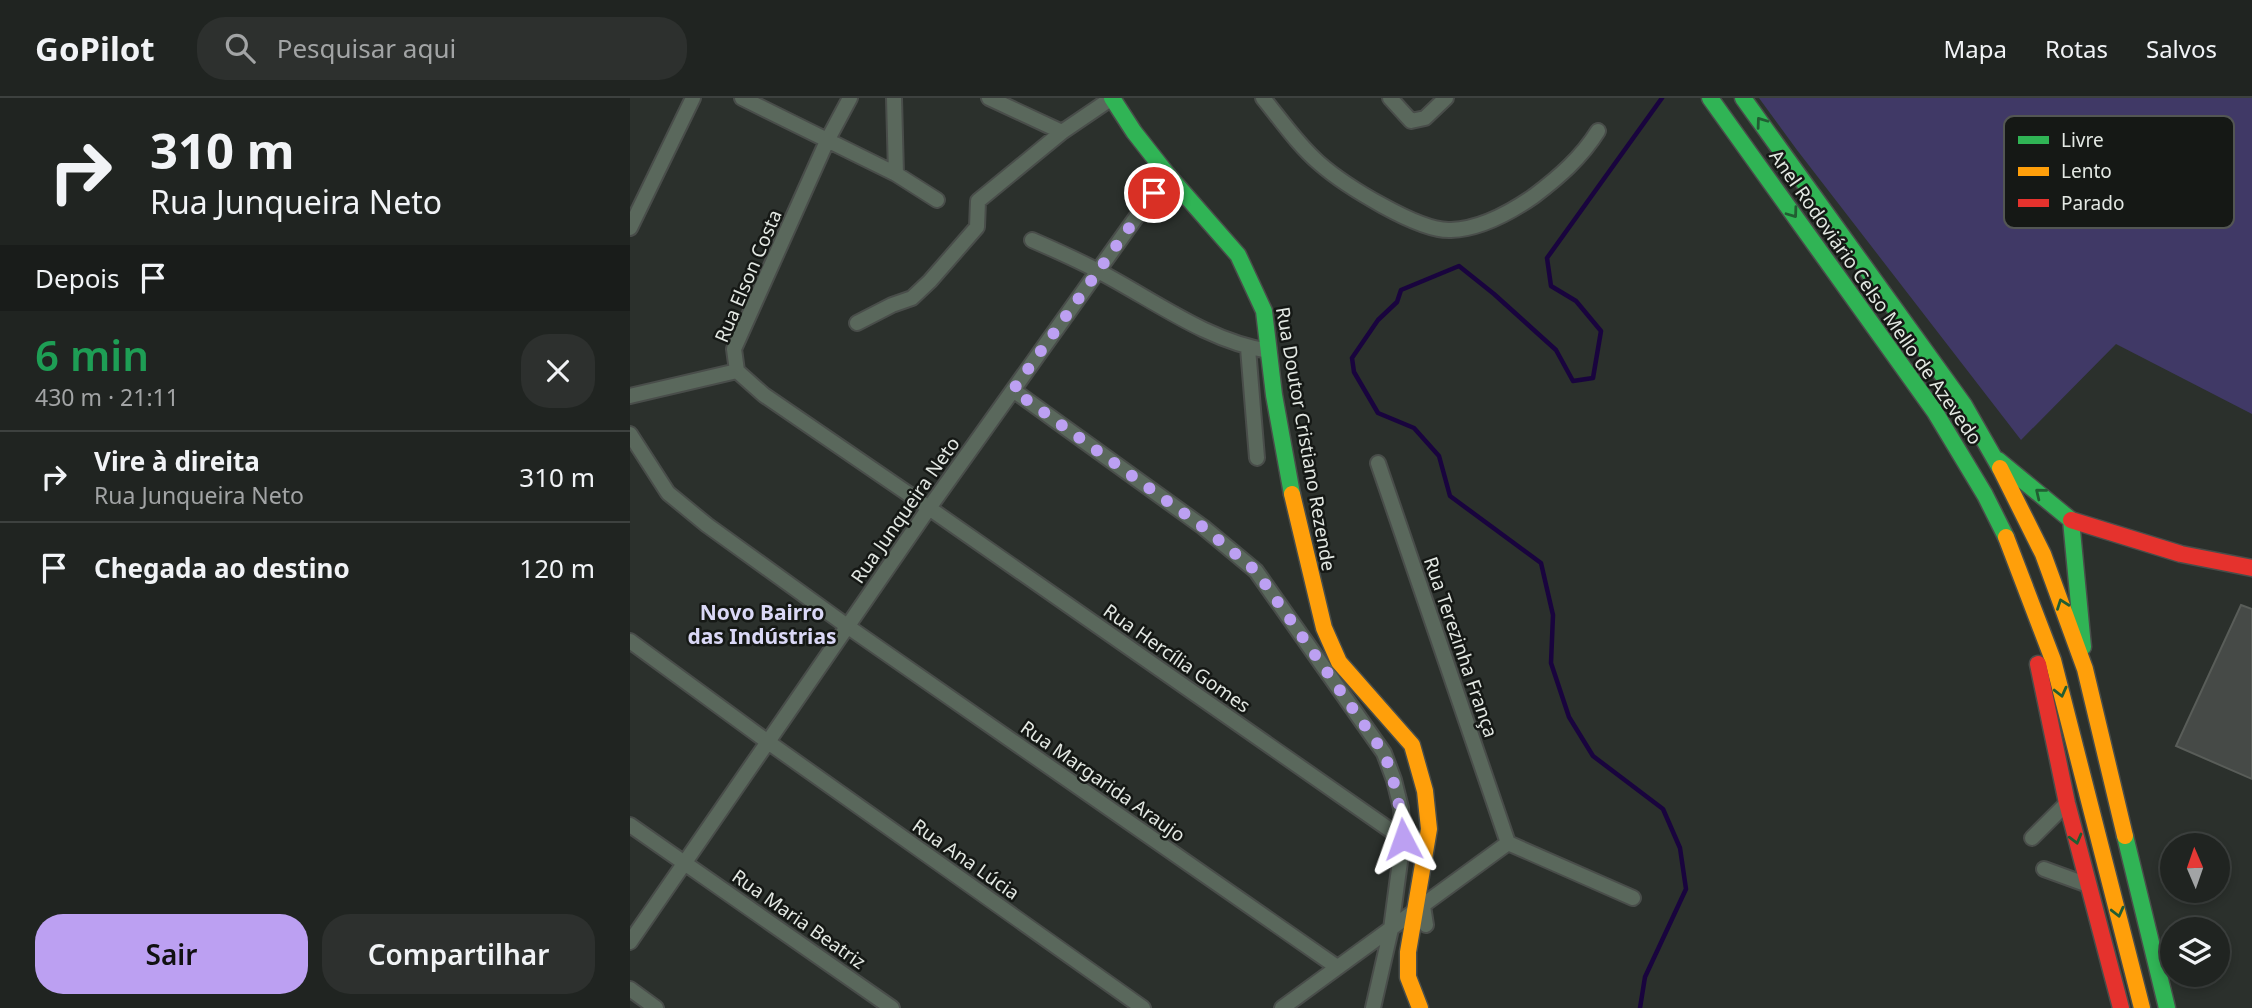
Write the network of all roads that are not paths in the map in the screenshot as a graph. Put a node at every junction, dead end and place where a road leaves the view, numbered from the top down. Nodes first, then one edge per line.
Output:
1 (693, 98) edge
2 (742, 98) edge
3 (850, 98) edge
4 (894, 98) edge
5 (989, 98) edge
6 (1112, 98) edge
7 (1263, 98) edge
8 (1390, 98) edge
9 (1446, 98) edge
10 (1710, 98) edge
11 (1743, 98) edge
12 (1598, 131) dead end
13 (1062, 132) junction
14 (827, 141) junction
15 (895, 174) junction
16 (1167, 174) junction
17 (937, 200) dead end
18 (630, 228) edge
19 (1032, 240) dead end
20 (1099, 271) junction
21 (858, 323) dead end
22 (1248, 348) junction
23 (1269, 351) junction
24 (737, 372) junction
25 (1013, 390) junction
26 (630, 397) edge
27 (630, 434) edge
28 (1995, 457) junction
29 (1257, 458) dead end
30 (1378, 463) dead end
31 (929, 508) junction
32 (2071, 520) junction
33 (2252, 568) edge
34 (2032, 604) junction
35 (847, 626) junction
36 (630, 641) edge
37 (2085, 668) junction
38 (768, 742) junction
39 (2067, 803) junction
40 (630, 825) edge
41 (2032, 838) dead end
42 (1403, 839) junction
43 (1508, 843) junction
44 (684, 862) junction
45 (2044, 869) dead end
46 (2088, 885) junction
47 (1633, 898) dead end
48 (1421, 914) junction
49 (1391, 929) junction
50 (630, 942) edge
51 (1337, 967) junction
52 (630, 989) edge
53 (656, 1008) edge
54 (892, 1008) edge
55 (1143, 1008) edge
56 (1282, 1008) edge
57 (1373, 1008) edge
58 (1420, 1008) edge
59 (2121, 1008) edge
60 (2142, 1008) edge
61 (2167, 1008) edge

1 - 18 street
2 - 14 street
3 - 14 street, Rua Elson Costa
4 - 15 street
5 - 13 street
6 - 13 street
6 - 16 main road, Rua Doutor Cristiano Rezende
7 - 12 street
8 - 9 street
10 -> 34 main road, Anel Rodoviário Celso Mello de Azevedo
28 -> 11 main road, Anel Rodoviário Celso Mello de Azevedo
13 - 21 street
14 - 15 street
14 - 24 street, Rua Elson Costa
15 - 17 street
16 - 20 street, Rua Junqueira Neto
16 - 23 main road, Rua Doutor Cristiano Rezende
19 - 20 street
20 - 22 street
20 - 25 street, Rua Junqueira Neto
22 - 23 street
22 - 29 street
23 - 48 main road, Rua Doutor Cristiano Rezende
24 - 26 street
24 - 31 street, Rua Elson Costa
25 - 31 street, Rua Junqueira Neto
25 - 42 street
27 - 35 street, Rua Margarida Araujo
32 -> 28 main road
37 -> 28 main road, Anel Rodoviário Celso Mello de Azevedo
30 - 43 street, Rua Terezinha França
31 - 35 street, Rua Junqueira Neto
31 - 42 street, Rua Hercília Gomes
32 - 33 main road
32 - 37 main road
34 - 39 main road
34 -> 60 main road, Anel Rodoviário Celso Mello de Azevedo
35 - 38 street, Rua Junqueira Neto
35 - 51 street, Rua Margarida Araujo
36 - 38 street, Rua Ana Lúcia
37 - 61 main road, Anel Rodoviário Celso Mello de Azevedo
38 - 44 street, Rua Junqueira Neto
38 - 55 street, Rua Ana Lúcia
39 - 41 street
39 -> 46 main road
40 - 44 street, Rua Maria Beatriz
42 - 49 street
43 - 47 street
43 - 48 street
44 - 50 street, Rua Junqueira Neto
44 - 54 street, Rua Maria Beatriz
45 - 46 street
46 - 59 main road
48 - 49 street
48 - 58 main road, Rua Doutor Cristiano Rezende
49 - 51 street
49 - 57 street
51 - 56 street
52 - 53 street

